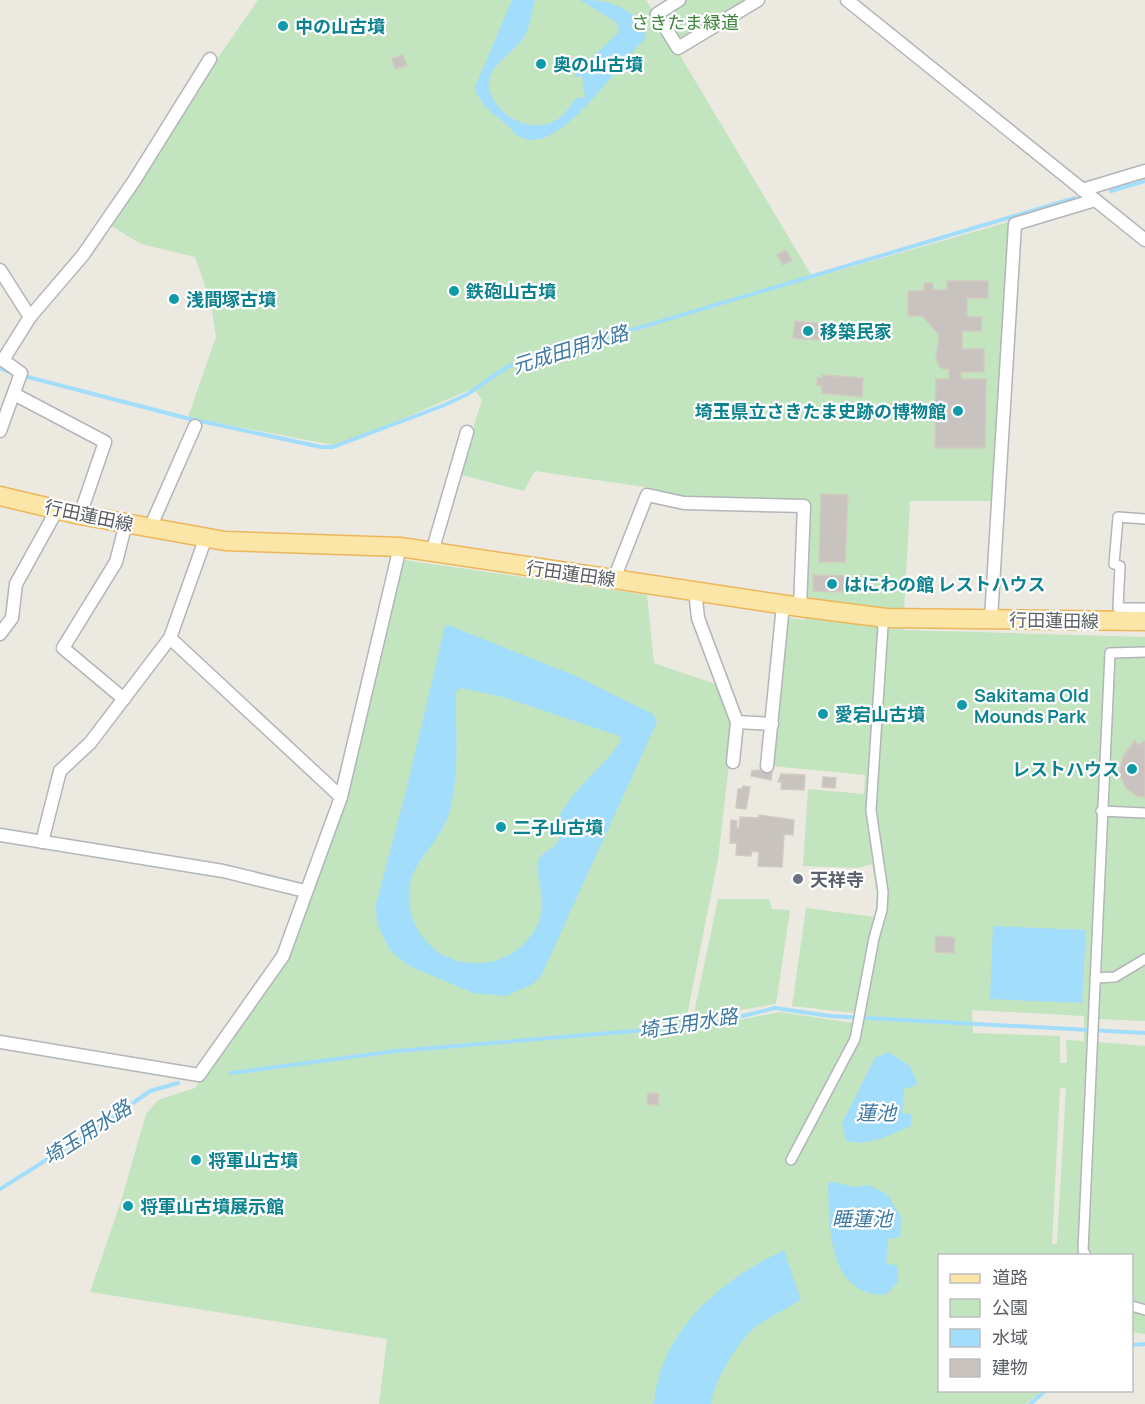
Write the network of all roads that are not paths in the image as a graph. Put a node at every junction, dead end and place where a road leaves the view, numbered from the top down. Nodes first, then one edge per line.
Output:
1 (680, 0) edge
2 (758, 0) edge
3 (847, 0) edge
4 (210, 59) dead end
5 (1145, 171) edge
6 (1082, 190) junction
7 (1095, 200) junction
8 (1145, 240) edge
9 (0, 270) edge
10 (30, 317) junction
11 (2, 359) edge
12 (14, 394) junction
13 (195, 426) dead end
14 (0, 431) edge
15 (467, 432) dead end
16 (0, 496) edge
17 (58, 508) junction
18 (80, 515) junction
19 (1145, 519) edge
20 (126, 523) junction
21 (150, 528) junction
22 (206, 537) junction
23 (400, 547) junction
24 (432, 552) junction
25 (614, 579) junction
26 (695, 590) junction
27 (791, 606) junction
28 (1145, 608) edge
29 (991, 619) junction
30 (1145, 621) edge
31 (883, 626) dead end
32 (0, 634) edge
33 (170, 638) junction
34 (1145, 652) edge
35 (124, 699) junction
36 (737, 722) junction
37 (772, 724) junction
38 (733, 762) dead end
39 (767, 766) dead end
40 (341, 797) junction
41 (1101, 811) junction
42 (1145, 813) edge
43 (0, 835) edge
44 (42, 842) junction
45 (305, 891) junction
46 (1145, 959) edge
47 (1095, 978) junction
48 (0, 1042) edge
49 (791, 1160) dead end
50 (1085, 1254) edge

1 - 2 street
3 - 6 street
4 - 10 street
5 - 6 street
6 - 7 street
7 - 8 street
7 - 29 street
9 - 10 street
10 - 11 street
11 - 12 street
12 - 14 street
12 - 18 street
13 - 21 street
15 - 24 street
16 - 17 main road, 行田蓮田線
17 - 18 main road, 行田蓮田線
17 - 32 street
18 - 20 main road, 行田蓮田線
19 - 28 street
20 - 21 main road, 行田蓮田線
20 - 35 street
21 - 22 main road, 行田蓮田線
22 - 23 main road, 行田蓮田線
22 - 33 street
23 - 24 main road, 行田蓮田線
23 - 40 street
24 - 25 main road, 行田蓮田線
25 - 26 main road, 行田蓮田線
25 - 27 street
26 - 27 main road, 行田蓮田線
26 - 36 street
27 - 29 main road, 行田蓮田線
27 - 37 street
29 - 30 main road, 行田蓮田線
31 - 49 street
33 - 35 street
33 - 40 street
34 - 41 street
35 - 44 street
36 - 37 street
36 - 38 street
37 - 39 street
40 - 45 street
41 - 42 street
41 - 47 street
43 - 44 street
44 - 45 street
45 - 48 street
46 - 47 street
47 - 50 street

